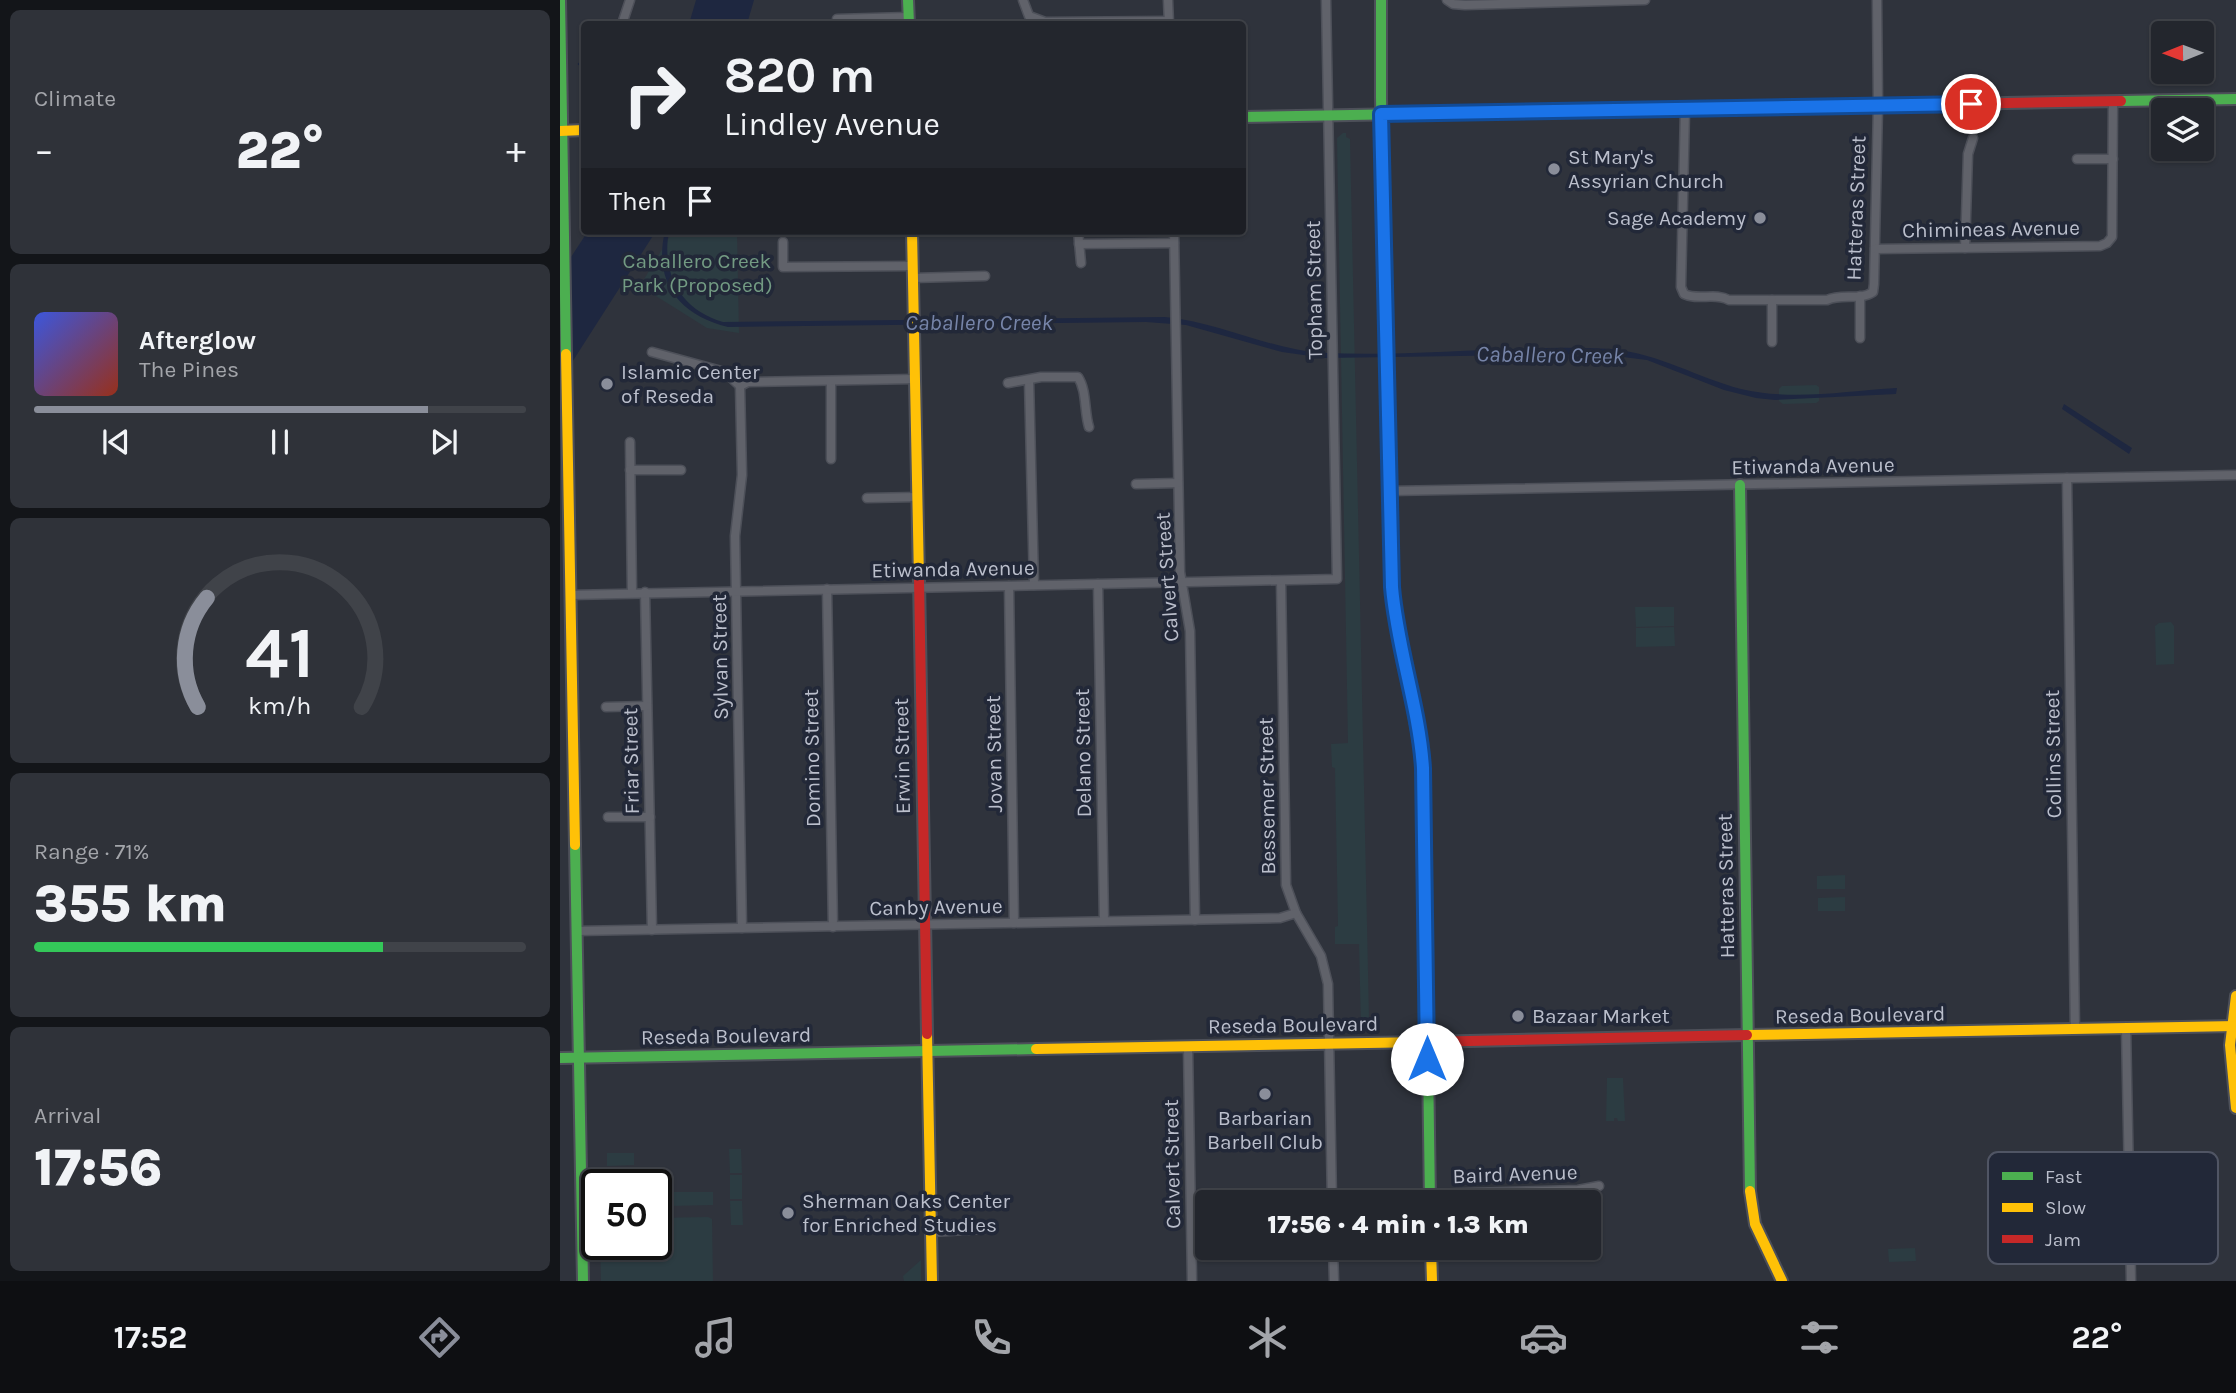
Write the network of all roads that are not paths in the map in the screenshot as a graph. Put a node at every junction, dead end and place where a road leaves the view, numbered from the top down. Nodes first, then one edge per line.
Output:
1 (560, 0) edge
2 (630, 0) edge
3 (908, 0) edge
4 (1023, 0) edge
5 (1168, 0) edge
6 (1326, 0) edge
7 (1381, 0) edge
8 (1447, 0) edge
9 (1645, 0) edge
10 (1877, 0) edge
11 (837, 19) dead end
12 (623, 21) edge
13 (908, 21) edge
14 (1042, 21) edge
15 (1169, 21) edge
16 (2236, 99) edge
17 (2113, 101) junction
18 (1878, 106) junction
19 (1685, 110) junction
20 (1381, 114) junction
21 (1328, 116) junction
22 (1246, 117) edge
23 (581, 130) edge
24 (561, 131) edge
25 (1973, 138) dead end
26 (2077, 159) dead end
27 (2113, 159) junction
28 (912, 235) edge
29 (1078, 235) edge
30 (1174, 235) edge
31 (783, 242) dead end
32 (1174, 243) junction
33 (1079, 244) junction
34 (1965, 248) junction
35 (1875, 249) junction
36 (1081, 263) dead end
37 (912, 266) junction
38 (985, 276) dead end
39 (913, 278) junction
40 (1860, 296) junction
41 (1772, 300) junction
42 (1860, 338) dead end
43 (1772, 342) dead end
44 (652, 352) dead end
45 (914, 379) junction
46 (1029, 380) junction
47 (831, 381) junction
48 (1008, 383) dead end
49 (740, 386) junction
50 (1089, 427) dead end
51 (630, 442) dead end
52 (831, 459) dead end
53 (630, 470) junction
54 (681, 470) dead end
55 (2236, 475) edge
56 (2067, 478) junction
57 (1178, 483) junction
58 (1136, 484) dead end
59 (1740, 485) junction
60 (1390, 491) junction
61 (917, 497) junction
62 (867, 498) dead end
63 (1337, 579) joint
64 (1281, 581) junction
65 (1181, 583) junction
66 (1098, 584) junction
67 (1034, 585) junction
68 (1009, 586) junction
69 (919, 588) junction
70 (827, 589) junction
71 (736, 591) junction
72 (645, 592) junction
73 (632, 593) junction
74 (570, 595) junction
75 (606, 706) dead end
76 (647, 706) junction
77 (608, 817) dead end
78 (650, 817) junction
79 (1296, 913) junction
80 (1195, 920) junction
81 (1104, 921) junction
82 (1014, 923) junction
83 (925, 925) junction
84 (833, 927) junction
85 (742, 928) junction
86 (652, 930) junction
87 (577, 931) junction
88 (2236, 996) edge
89 (2234, 1026) edge
90 (2126, 1028) junction
91 (2075, 1030) junction
92 (1747, 1036) junction
93 (1427, 1042) junction
94 (1330, 1043) junction
95 (1188, 1046) junction
96 (928, 1052) junction
97 (560, 1058) edge
98 (579, 1058) junction
99 (2236, 1108) edge
100 (2128, 1152) edge
101 (1600, 1186) dead end
102 (1332, 1190) edge
103 (1430, 1190) edge
104 (1578, 1190) edge
105 (984, 1229) dead end
106 (931, 1232) junction
107 (1333, 1260) edge
108 (1432, 1260) edge
109 (583, 1281) edge
110 (932, 1281) edge
111 (1192, 1281) edge
112 (1334, 1281) edge
113 (1432, 1281) edge
114 (1782, 1281) edge

1 - 24 main road
2 - 12 street
3 - 13 main road
4 - 14 street
5 - 15 street
6 - 21 street, Topham Street
7 - 20 main road
8 - 9 street
10 - 18 street, Hatteras Street
11 - 13 street
16 - 17 main road
17 - 18 main road
17 - 27 street
18 - 19 main road
18 - 35 street, Hatteras Street
19 - 20 main road
19 - 41 street
20 - 21 main road
20 - 60 main road
21 - 22 main road
21 - 63 street, Topham Street
23 - 24 main road
24 - 74 main road
25 - 34 street
26 - 27 street
27 - 34 street, Chimineas Avenue
28 - 37 main road, Erwin Street
29 - 33 street
30 - 32 street, Calvert Street
31 - 37 street
32 - 33 street
32 - 57 street, Calvert Street
33 - 36 street
34 - 35 street, Chimineas Avenue
35 - 40 street, Hatteras Street
37 - 39 main road, Erwin Street
38 - 39 street
39 - 45 main road, Erwin Street
40 - 41 street
40 - 42 street, Hatteras Street
41 - 43 street
44 - 49 street
45 - 47 street
45 - 61 main road, Erwin Street
46 - 48 street
46 - 50 street
46 - 67 street
47 - 49 street
47 - 52 street
49 - 71 street, Sylvan Street
51 - 53 street
53 - 54 street
53 - 73 street
55 - 56 street, Etiwanda Avenue
56 - 59 street, Etiwanda Avenue
56 - 91 street, Collins Street
57 - 58 street
57 - 65 street, Calvert Street
59 - 60 street, Etiwanda Avenue
59 - 92 main road, Hatteras Street
60 - 93 main road
61 - 62 street
61 - 69 main road, Erwin Street
63 - 64 street, Etiwanda Avenue
64 - 65 street, Etiwanda Avenue
64 - 79 street, Bessemer Street
65 - 66 street, Etiwanda Avenue
65 - 80 street, Calvert Street
66 - 67 street, Etiwanda Avenue
66 - 81 street, Delano Street
67 - 68 street, Etiwanda Avenue
68 - 69 street, Etiwanda Avenue
68 - 82 street, Jovan Street
69 - 70 street, Etiwanda Avenue
69 - 83 main road, Erwin Street
70 - 71 street, Etiwanda Avenue
70 - 84 street, Domino Street
71 - 72 street, Etiwanda Avenue
71 - 85 street, Sylvan Street
72 - 73 street, Etiwanda Avenue
72 - 76 street, Friar Street
73 - 74 street, Etiwanda Avenue
74 - 87 main road
75 - 76 street
76 - 78 street, Friar Street
77 - 78 street
78 - 86 street, Friar Street
79 - 80 street, Canby Avenue
79 - 94 street, Bessemer Street
80 - 81 street, Canby Avenue
81 - 82 street, Canby Avenue
82 - 83 street, Canby Avenue
83 - 84 street, Canby Avenue
83 - 96 main road, Erwin Street
84 - 85 street, Canby Avenue
85 - 86 street, Canby Avenue
86 - 87 street, Canby Avenue
87 - 98 main road
88 - 89 main road
89 - 90 main road, Reseda Boulevard
89 - 99 main road
90 - 91 main road, Reseda Boulevard
90 - 100 street
91 - 92 main road, Reseda Boulevard
92 - 93 main road, Reseda Boulevard
92 - 114 main road, Hatteras Street
93 - 94 main road, Reseda Boulevard
93 - 103 main road
94 - 95 main road, Reseda Boulevard
94 - 102 street
95 - 96 main road, Reseda Boulevard
95 - 111 street, Calvert Street
96 - 98 main road, Reseda Boulevard
96 - 106 main road, Erwin Street
97 - 98 main road, Reseda Boulevard
98 - 109 main road
101 - 104 street, Baird Avenue
105 - 106 street
106 - 110 main road, Erwin Street
107 - 112 street
108 - 113 main road

